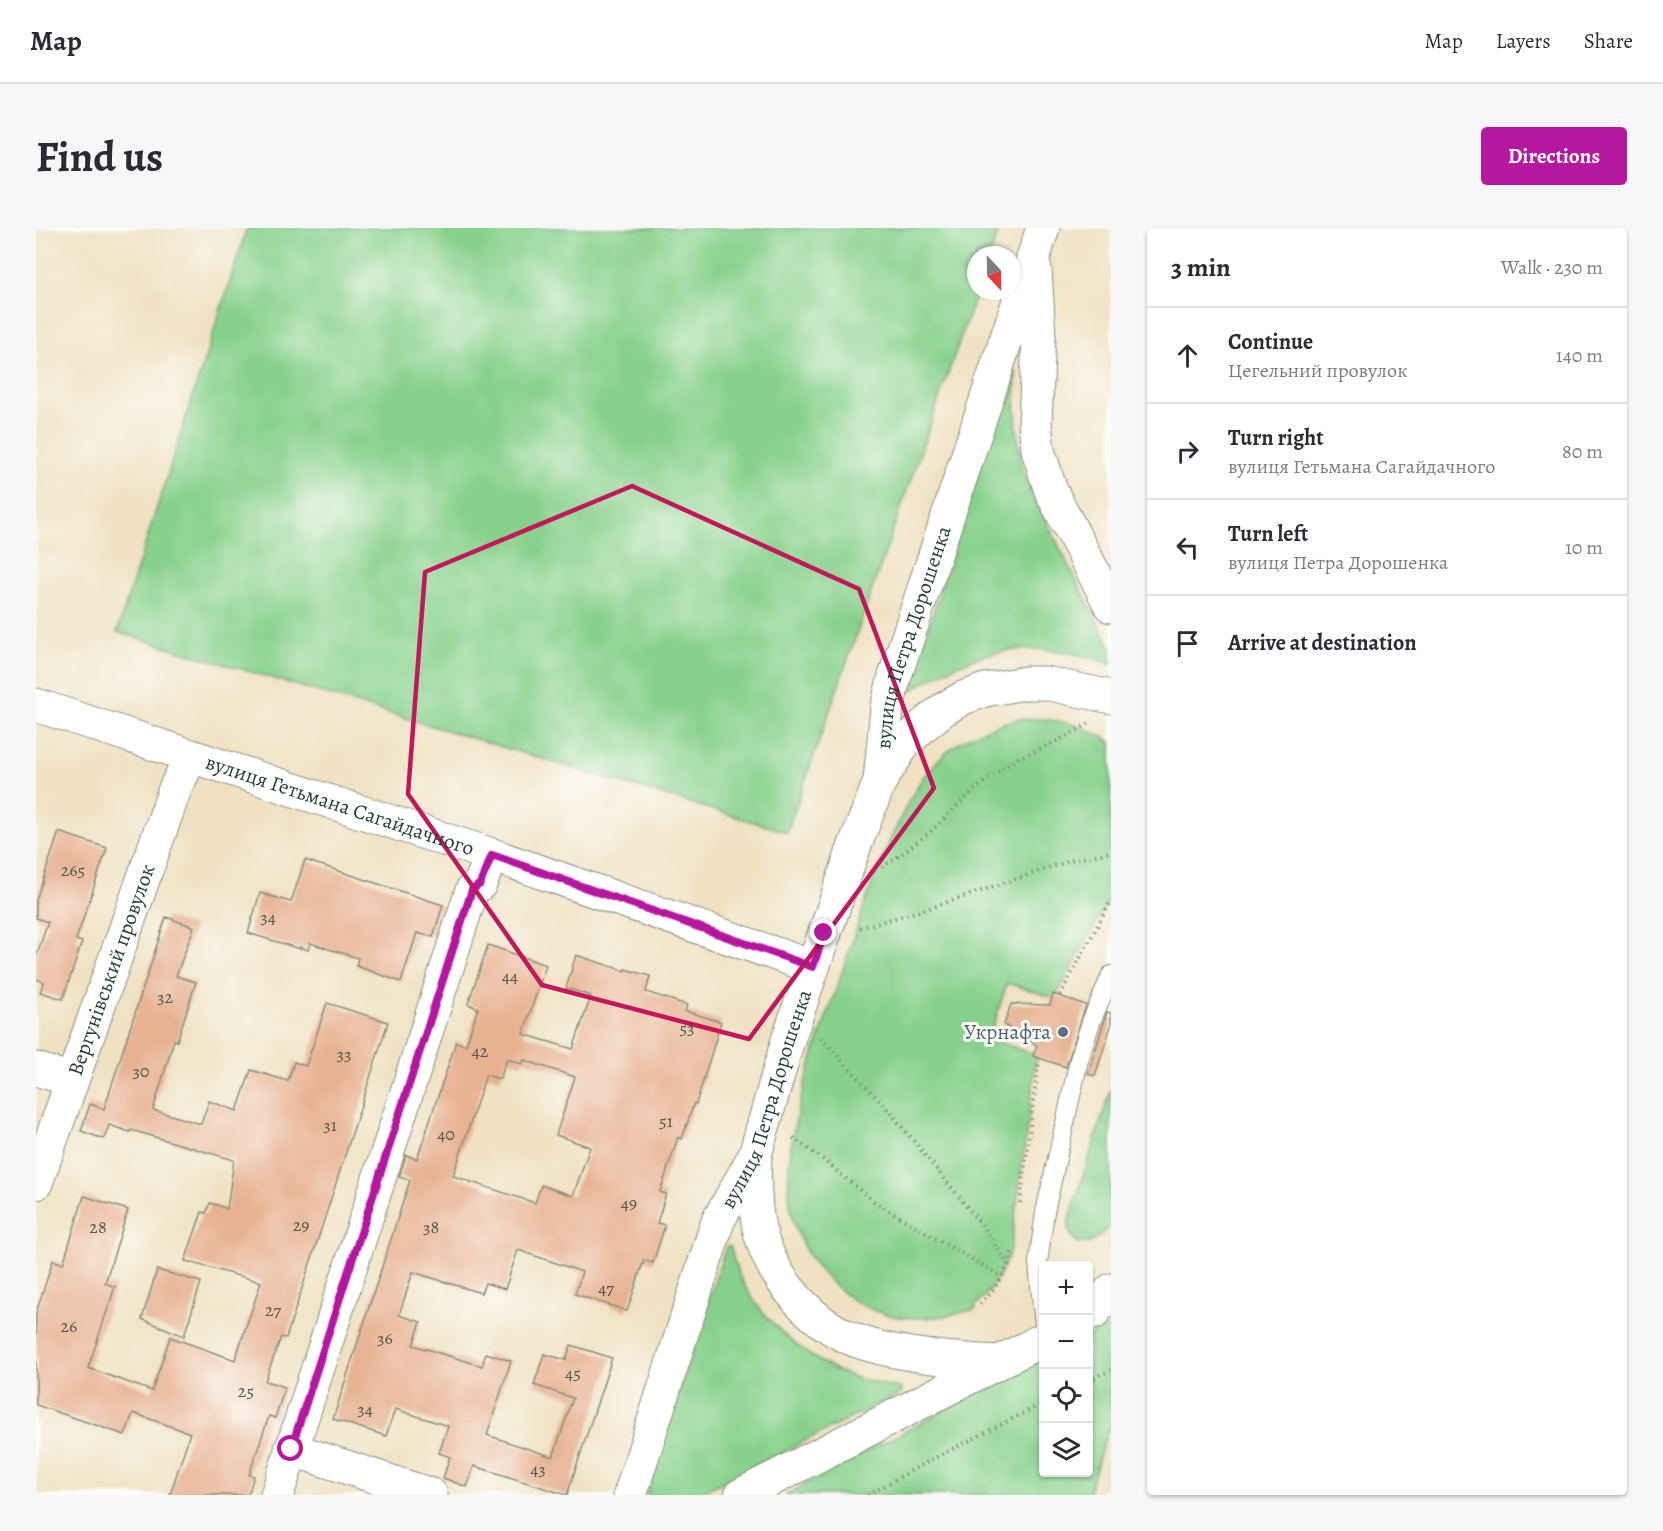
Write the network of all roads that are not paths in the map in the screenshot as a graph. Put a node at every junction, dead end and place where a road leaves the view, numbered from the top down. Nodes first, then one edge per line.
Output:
1 (1038, 241) edge
2 (1111, 606) edge
3 (1111, 697) edge
4 (36, 705) edge
5 (191, 756) junction
6 (880, 781) junction
7 (492, 855) junction
8 (813, 967) junction
9 (1111, 975) edge
10 (36, 1069) edge
11 (72, 1080) junction
12 (755, 1155) junction
13 (36, 1183) edge
14 (1043, 1315) edge
15 (1039, 1342) edge
16 (998, 1362) junction
17 (291, 1449) junction
18 (277, 1495) edge
19 (431, 1495) edge
20 (630, 1495) edge
21 (741, 1495) edge

1 - 2 street, вулиця Петра Дорошенка
1 - 6 street, вулиця Петра Дорошенка
3 - 6 street
4 - 5 street, вулиця Гетьмана Сагайдачного
5 - 7 street, вулиця Гетьмана Сагайдачного
5 - 11 street, Вергунівський провулок
6 - 8 street, вулиця Петра Дорошенка
7 - 8 street, вулиця Гетьмана Сагайдачного
7 - 17 street
8 - 12 street, вулиця Петра Дорошенка
9 - 14 lane
10 - 11 street
11 - 13 street, Вергунівський провулок
12 - 16 street
12 - 20 street, вулиця Петра Дорошенка
15 - 16 street
16 - 21 street
17 - 18 street
17 - 19 street

